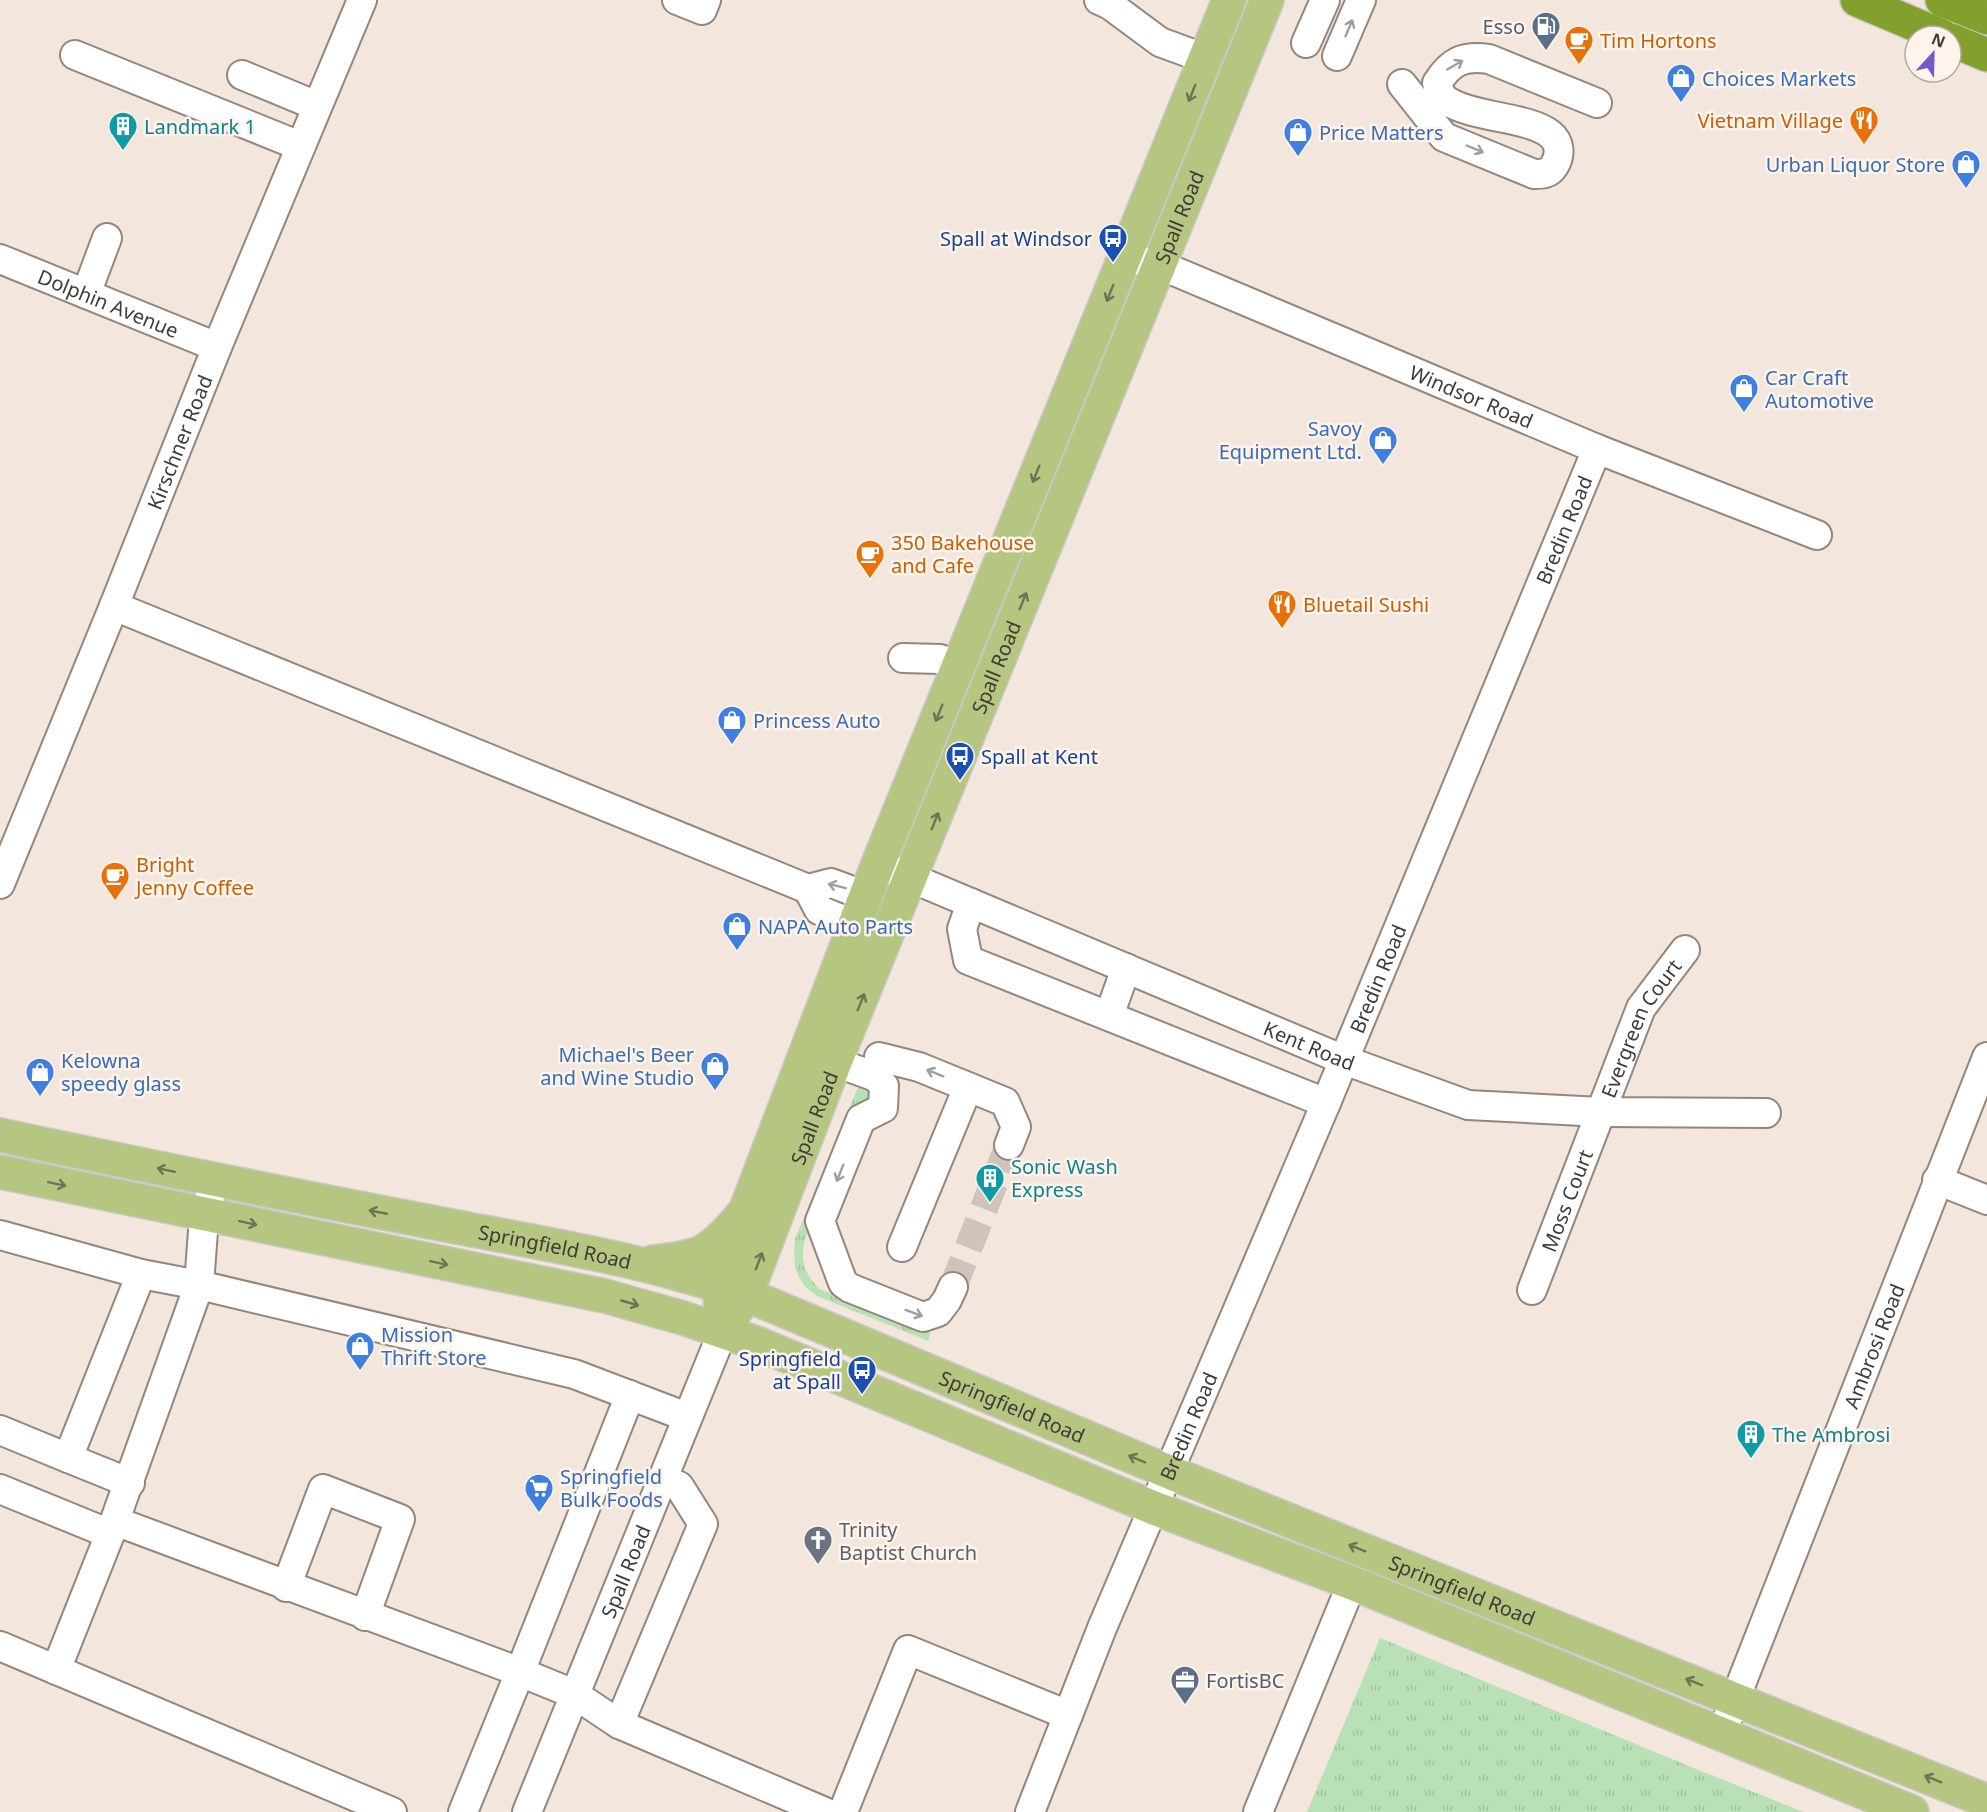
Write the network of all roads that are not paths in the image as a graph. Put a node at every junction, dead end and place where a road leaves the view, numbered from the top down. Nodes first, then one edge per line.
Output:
1 (362, 0) edge
2 (677, 0) edge
3 (706, 0) edge
4 (1099, 0) edge
5 (1267, 0) edge
6 (1325, 0) edge
7 (1361, 0) edge
8 (1857, 0) edge
9 (1942, 0) edge
10 (1225, 1) edge
11 (1987, 18) edge
12 (1914, 24) edge
13 (1306, 43) dead end
14 (1963, 45) edge
15 (75, 55) dead end
16 (1987, 55) edge
17 (1337, 56) dead end
18 (1206, 59) junction
19 (242, 75) dead end
20 (1402, 84) dead end
21 (1597, 103) dead end
22 (317, 106) junction
23 (300, 146) junction
24 (107, 238) dead end
25 (1125, 257) junction
26 (0, 259) edge
27 (1160, 265) junction
28 (86, 294) junction
29 (217, 346) junction
30 (1597, 448) junction
31 (1817, 535) dead end
32 (114, 606) junction
33 (903, 658) dead end
34 (958, 666) junction
35 (878, 864) junction
36 (911, 879) junction
37 (0, 884) edge
38 (971, 903) junction
39 (861, 911) junction
40 (1685, 950) dead end
41 (1126, 968) junction
42 (1109, 1016) junction
43 (841, 1048) junction
44 (879, 1057) junction
45 (1987, 1057) edge
46 (1344, 1060) junction
47 (968, 1087) junction
48 (1326, 1102) junction
49 (883, 1108) junction
50 (1601, 1112) junction
51 (1766, 1113) dead end
52 (0, 1135) edge
53 (1009, 1144) tunnel mouth
54 (0, 1172) edge
55 (213, 1180) junction
56 (1937, 1180) junction
57 (1987, 1200) edge
58 (745, 1212) junction
59 (207, 1215) junction
60 (0, 1235) edge
61 (902, 1247) dead end
62 (641, 1264) junction
63 (141, 1274) junction
64 (199, 1285) junction
65 (953, 1287) tunnel mouth
66 (733, 1290) junction
67 (1532, 1290) dead end
68 (723, 1332) junction
69 (630, 1395) junction
70 (687, 1418) junction
71 (0, 1430) edge
72 (68, 1458) junction
73 (1169, 1472) junction
74 (662, 1479) junction
75 (130, 1483) junction
76 (0, 1489) edge
77 (1154, 1508) junction
78 (113, 1528) junction
79 (1352, 1583) junction
80 (286, 1587) junction
81 (365, 1616) junction
82 (0, 1646) edge
83 (56, 1670) junction
84 (520, 1672) junction
85 (574, 1694) junction
86 (1735, 1699) junction
87 (1068, 1715) junction
88 (619, 1724) junction
89 (1721, 1735) junction
90 (1987, 1801) edge
91 (786, 1804) edge
92 (392, 1812) edge
93 (463, 1812) edge
94 (526, 1812) edge
95 (825, 1812) edge
96 (843, 1812) edge
97 (1030, 1812) edge
98 (1258, 1812) edge
99 (1912, 1812) edge

1 - 22 street, Kirschner Road
2 - 3 street
4 - 18 street
5 - 27 main road, Spall Road
6 - 13 street
17 -> 7 street
8 - 12 highway
9 - 11 highway
10 - 18 main road, Spall Road
14 - 16 highway
15 - 23 street
18 -> 25 main road, Spall Road
19 - 22 street
20 -> 21 street
22 - 23 street, Kirschner Road
23 - 29 street, Kirschner Road
24 - 28 street
25 - 27 street, Windsor Road
25 -> 34 main road, Spall Road
26 - 28 street, Dolphin Avenue
27 - 30 street, Windsor Road
36 -> 27 main road, Spall Road
28 - 29 street, Dolphin Avenue
29 - 32 street, Kirschner Road
30 - 31 street, Windsor Road
30 - 46 street, Bredin Road
32 - 37 street, Kirschner Road
32 - 39 street
33 - 34 street
34 -> 35 main road, Spall Road
35 - 36 street, Kent Road
35 - 39 main road, Spall Road
36 - 38 street, Kent Road
43 -> 36 main road, Spall Road
38 - 41 street, Kent Road
38 - 42 street
39 - 58 main road, Spall Road
40 - 50 street, Evergreen Court
41 - 42 street
41 - 46 street, Kent Road
42 - 48 street
43 - 44 street
43 - 49 street
66 -> 43 main road, Spall Road
47 -> 44 street
44 - 49 street
45 - 56 street, Ambrosi Road
46 - 48 street, Bredin Road
46 - 50 street, Kent Road
47 - 53 street
47 - 61 street
48 - 73 street, Bredin Road
49 -> 65 street
50 - 51 street, Kent Road
50 - 67 street, Moss Court
55 -> 52 main road, Springfield Road
54 -> 59 main road, Springfield Road
55 - 59 street
62 -> 55 main road, Springfield Road
56 - 57 street
56 - 86 street, Ambrosi Road
58 - 62 main road
58 - 66 main road, Spall Road
59 - 64 street
59 -> 68 main road, Springfield Road
60 - 63 street
62 - 66 main road, Springfield Road
63 - 64 street
63 - 72 street
64 - 69 street
64 - 75 street
66 - 68 main road, Spall Road
73 -> 66 main road, Springfield Road
68 - 70 street, Spall Road
68 - 77 main road, Springfield Road
69 - 70 street
69 - 84 street
70 - 74 street, Spall Road
71 - 72 street
72 - 75 street
73 - 77 street, Bredin Road
86 -> 73 main road, Springfield Road
74 - 85 street, Spall Road
74 - 88 street
75 - 78 street
76 - 78 street
77 - 79 main road, Springfield Road
77 - 87 street, Bredin Road
78 - 80 street
78 - 83 street
79 - 89 main road, Springfield Road
79 - 98 street
80 - 81 street
80 - 81 street
81 - 84 street
82 - 83 street
83 - 92 street
84 - 85 street
84 - 93 street
85 - 88 street
85 - 94 street, Spall Road
86 - 89 street, Ambrosi Road
90 -> 86 main road, Springfield Road
87 - 96 street
87 - 97 street, Bredin Road
88 - 91 street
89 - 99 main road, Springfield Road
91 - 95 street

